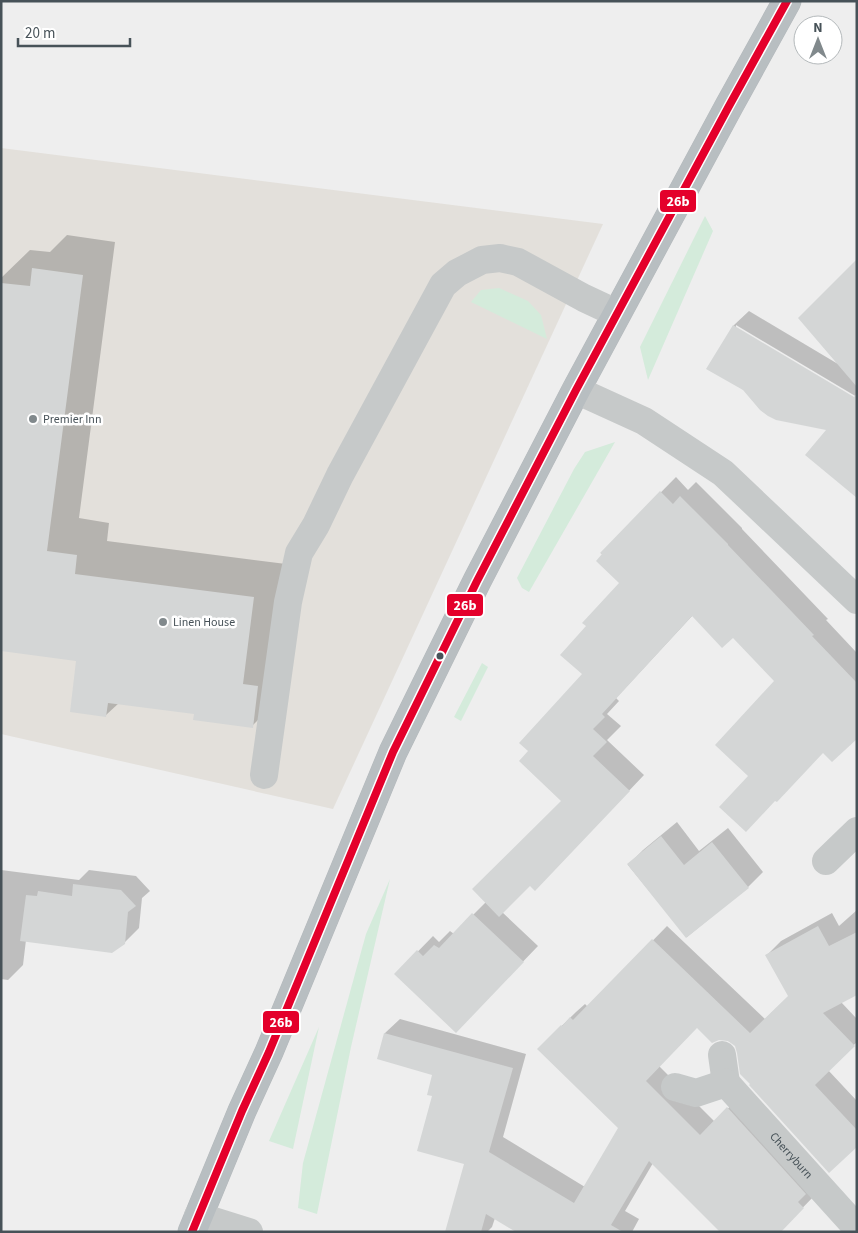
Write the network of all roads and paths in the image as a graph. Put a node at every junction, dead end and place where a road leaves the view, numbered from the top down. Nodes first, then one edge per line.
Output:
1 (787, 1) edge
2 (616, 313) junction
3 (576, 390) junction
4 (857, 600) edge
5 (264, 775) dead end
6 (857, 831) edge
7 (826, 861) dead end
8 (722, 1056) dead end
9 (726, 1083) junction
10 (675, 1087) dead end
11 (195, 1224) edge
12 (857, 1228) edge
13 (249, 1232) edge

1 - 2 highway
2 - 3 highway
2 - 5 street
3 - 4 street
3 - 11 highway
6 - 7 street
8 - 9 street
9 - 10 street
9 - 12 street, Cherryburn
11 - 13 street

